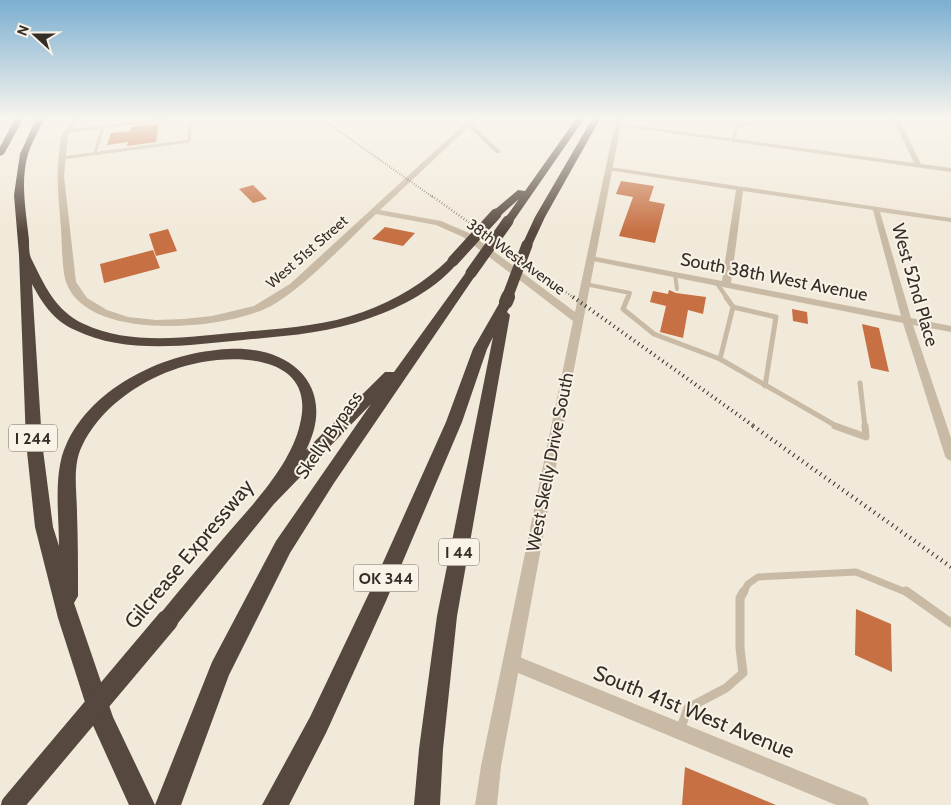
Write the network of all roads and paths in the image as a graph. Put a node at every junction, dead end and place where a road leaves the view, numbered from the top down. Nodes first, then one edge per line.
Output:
1 (24, 157) edge
2 (71, 157) edge
3 (433, 157) edge
4 (553, 157) edge
5 (575, 157) edge
6 (612, 157) edge
7 (852, 157) edge
8 (914, 157) edge
9 (62, 158) joint
10 (919, 166) junction
11 (610, 169) junction
12 (951, 170) edge
13 (540, 174) junction
14 (740, 188) junction
15 (876, 209) junction
16 (374, 211) junction
17 (951, 220) edge
18 (25, 255) junction
19 (591, 258) junction
20 (676, 274) junction
21 (716, 282) junction
22 (585, 284) junction
23 (726, 284) junction
24 (677, 289) dead end
25 (506, 302) junction
26 (733, 307) junction
27 (579, 320) junction
28 (907, 320) junction
29 (951, 329) edge
30 (418, 348) junction
31 (720, 359) junction
32 (860, 382) dead end
33 (765, 386) junction
34 (951, 456) edge
35 (268, 499) junction
36 (68, 618) junction
37 (951, 623) edge
38 (512, 662) junction
39 (680, 730) junction
40 (276, 803) edge
41 (12, 805) edge
42 (142, 805) edge
43 (168, 805) edge
44 (428, 805) edge
45 (486, 805) edge
46 (859, 805) edge

1 - 18 highway, I 244
2 - 9 lane
3 - 16 street, West 51st Street
4 - 13 highway, Skelly Bypass
5 - 25 highway, I 44, bridge
6 - 11 street, West Skelly Drive South
7 - 10 street
8 - 10 street
9 - 16 street, West 51st Street
10 - 12 street
11 - 14 street
11 - 19 street, West Skelly Drive South
13 - 18 highway, bridge
13 - 30 highway, Skelly Bypass, bridge
14 - 15 street
14 - 23 street
15 - 17 street
15 - 28 street, West 52nd Place
16 - 27 street, 38th West Avenue
18 - 36 highway, I 244
19 - 20 street, South 38th West Avenue
19 - 22 street, West Skelly Drive South
20 - 21 street, South 38th West Avenue
20 - 24 lane
21 - 23 street, South 38th West Avenue
21 - 26 lane
22 - 27 street, West Skelly Drive South
22 - 31 lane
23 - 28 street, South 38th West Avenue
25 - 40 highway, OK 344
25 - 44 highway, I 44
26 - 31 lane
26 - 33 lane
27 - 38 street, West Skelly Drive South
28 - 29 street, South 38th West Avenue
28 - 34 street, West 52nd Place
30 - 35 highway, Gilcrease Expressway
30 - 43 highway, Skelly Bypass
31 - 33 lane
32 - 33 lane
35 - 36 highway
35 - 41 highway, Gilcrease Expressway, bridge
36 - 42 highway, I 244
37 - 39 lane
38 - 39 street, South 41st West Avenue
38 - 45 street, West Skelly Drive South
39 - 46 street, South 41st West Avenue

